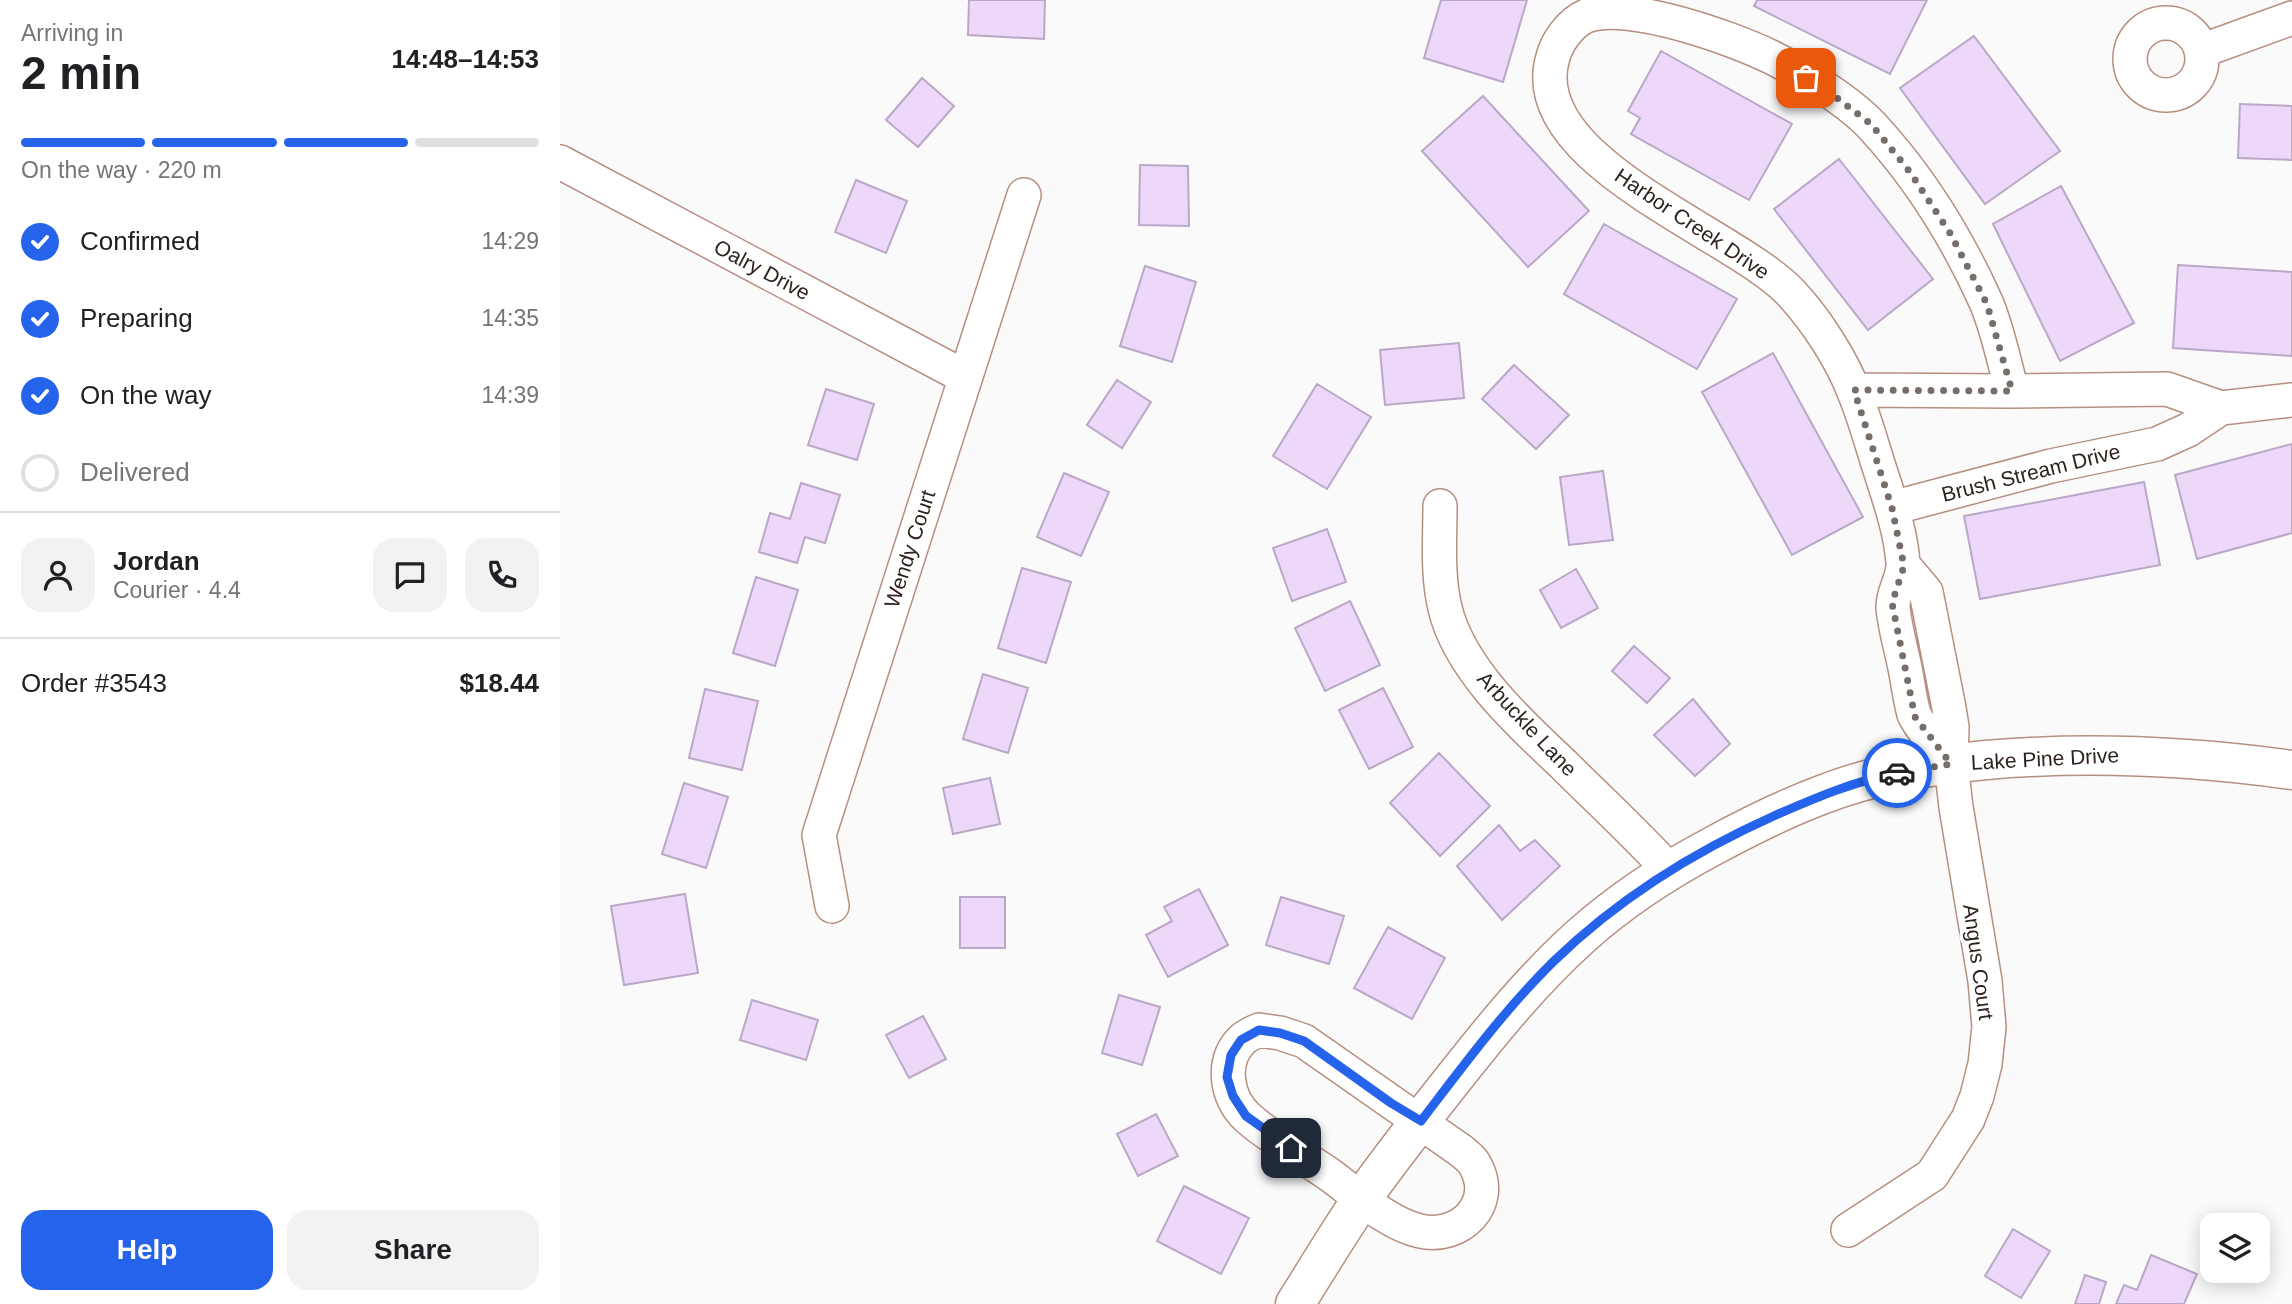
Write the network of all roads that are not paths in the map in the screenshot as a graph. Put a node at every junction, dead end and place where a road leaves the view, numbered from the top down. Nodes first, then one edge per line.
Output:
1 (2292, 18) edge
2 (2201, 51) dead end
3 (560, 162) edge
4 (1024, 195) dead end
5 (965, 377) junction
6 (1854, 390) junction
7 (2012, 391) junction
8 (2292, 400) edge
9 (2221, 408) junction
10 (1440, 506) dead end
11 (1892, 508) junction
12 (1951, 764) junction
13 (2292, 769) edge
14 (1669, 870) junction
15 (832, 906) dead end
16 (1421, 1121) junction
17 (1362, 1199) junction
18 (1848, 1230) dead end
19 (1296, 1304) edge

1 - 2 street
3 - 5 street, Oalry Drive
4 - 5 street, Wendy Court
5 - 15 street, Wendy Court
6 - 7 street, Brush Stream Drive
6 - 7 street, Harbor Creek Drive
6 - 11 street, Harbor Creek Drive
7 - 9 street, Brush Stream Drive
8 - 9 street, Brush Stream Drive
9 - 11 street, Brush Stream Drive
10 - 14 street, Arbuckle Lane
11 - 12 street
12 - 13 street, Lake Pine Drive
12 - 14 street, Lake Pine Drive
12 - 18 street, Angus Court
14 - 16 street, Lake Pine Drive
16 - 17 street, Lake Pine Drive
16 - 17 street
16 - 17 street
17 - 19 street, Lake Pine Drive

